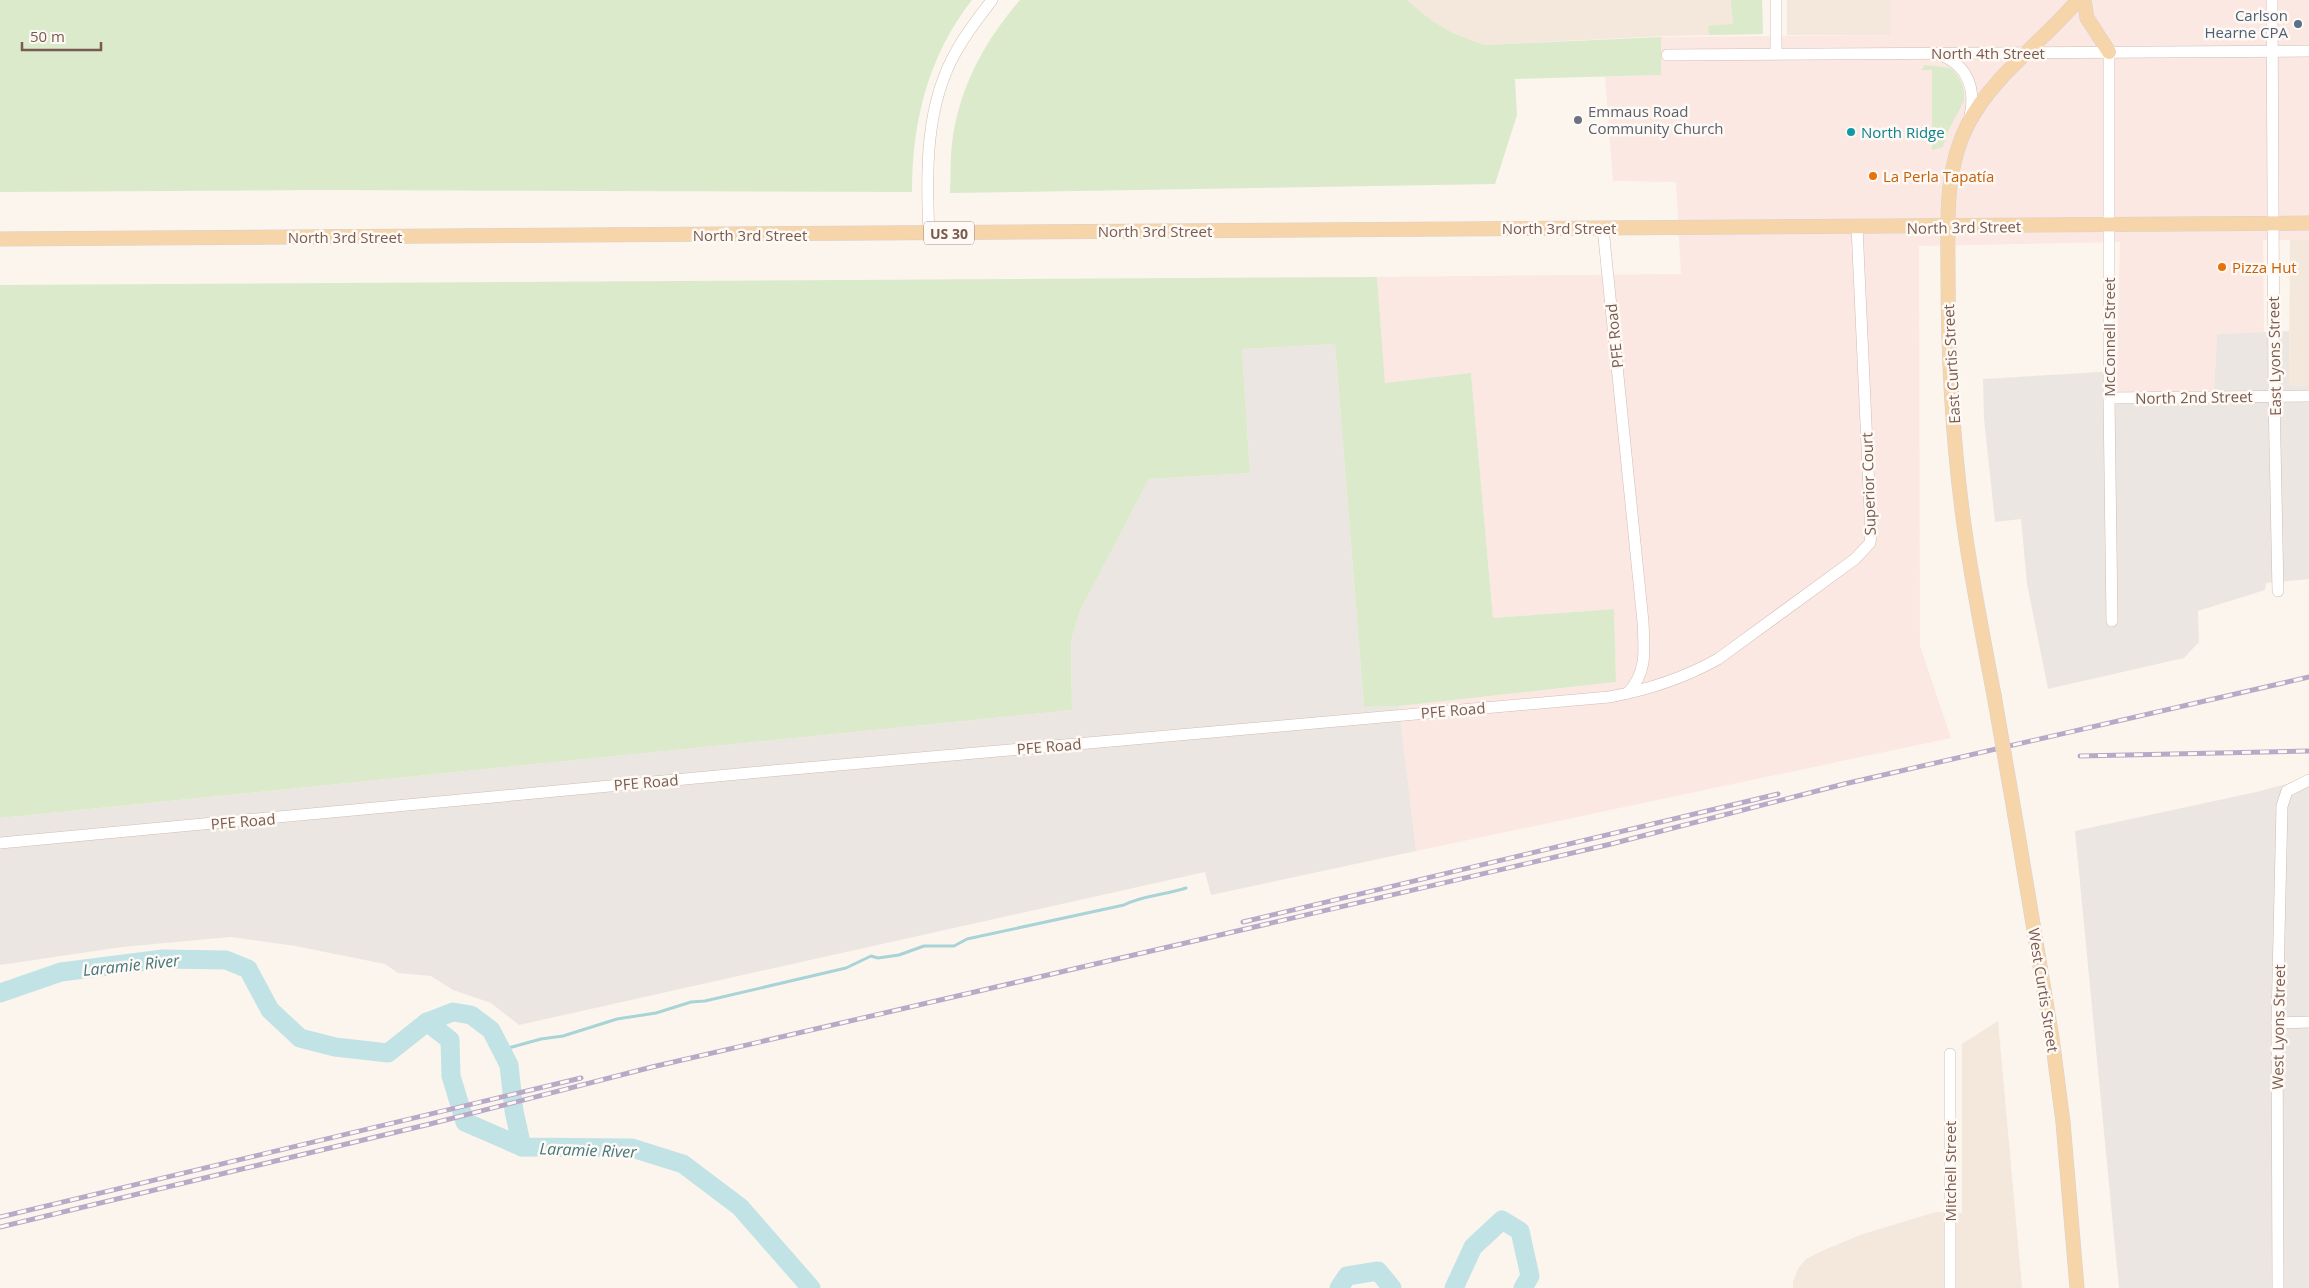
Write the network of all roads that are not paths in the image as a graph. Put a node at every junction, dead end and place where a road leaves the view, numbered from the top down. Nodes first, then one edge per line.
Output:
1 (992, 0) edge
2 (1776, 0) edge
3 (2078, 0) edge
4 (2084, 0) edge
5 (2272, 0) edge
6 (2309, 51) edge
7 (2109, 52) junction
8 (2273, 52) junction
9 (1937, 53) junction
10 (2025, 53) junction
11 (1776, 54) junction
12 (1667, 55) dead end
13 (1968, 124) junction
14 (2273, 223) junction
15 (2309, 223) edge
16 (2108, 226) junction
17 (1857, 227) junction
18 (1948, 227) junction
19 (1603, 228) junction
20 (929, 233) junction
21 (0, 239) edge
22 (2274, 396) junction
23 (2309, 396) edge
24 (2109, 398) junction
25 (2278, 591) dead end
26 (2112, 621) dead end
27 (1628, 693) junction
28 (1994, 695) joint
29 (2309, 780) edge
30 (0, 843) edge
31 (2309, 1022) edge
32 (2277, 1023) junction
33 (1950, 1054) dead end
34 (1950, 1288) edge
35 (2077, 1288) edge
36 (2278, 1288) edge

1 - 20 street
2 - 11 street
3 - 10 main road, East Curtis Street
4 - 7 main road
5 - 8 street, East Lyons Street
6 - 8 street, North 4th Street
7 - 8 street, North 4th Street
7 - 10 street, North 4th Street
7 - 16 street, McConnell Street
8 - 14 street, East Lyons Street
9 - 10 street, North 4th Street
9 - 11 street, North 4th Street
9 - 13 street
10 - 13 main road, East Curtis Street
11 - 12 street, North 4th Street
13 - 18 main road, East Curtis Street
14 - 15 main road, North 3rd Street
14 - 16 main road, North 3rd Street
14 - 22 street, East Lyons Street
16 - 18 main road, North 3rd Street
16 - 24 street, McConnell Street
17 - 18 main road, North 3rd Street / US 30
17 - 19 main road, North 3rd Street / US 30
17 - 27 street, Superior Court
18 - 28 main road, East Curtis Street
19 - 20 main road, North 3rd Street / US 30
19 - 27 street, PFE Road
20 - 21 main road, North 3rd Street / US 30
22 - 23 street, North 2nd Street
22 - 24 street, North 2nd Street
22 - 25 street, East Lyons Street
24 - 26 street, McConnell Street
27 - 30 street, PFE Road
28 - 35 main road, West Curtis Street, bridge
29 - 32 street, West Lyons Street
31 - 32 street
32 - 36 street, West Lyons Street
33 - 34 street, Mitchell Street

